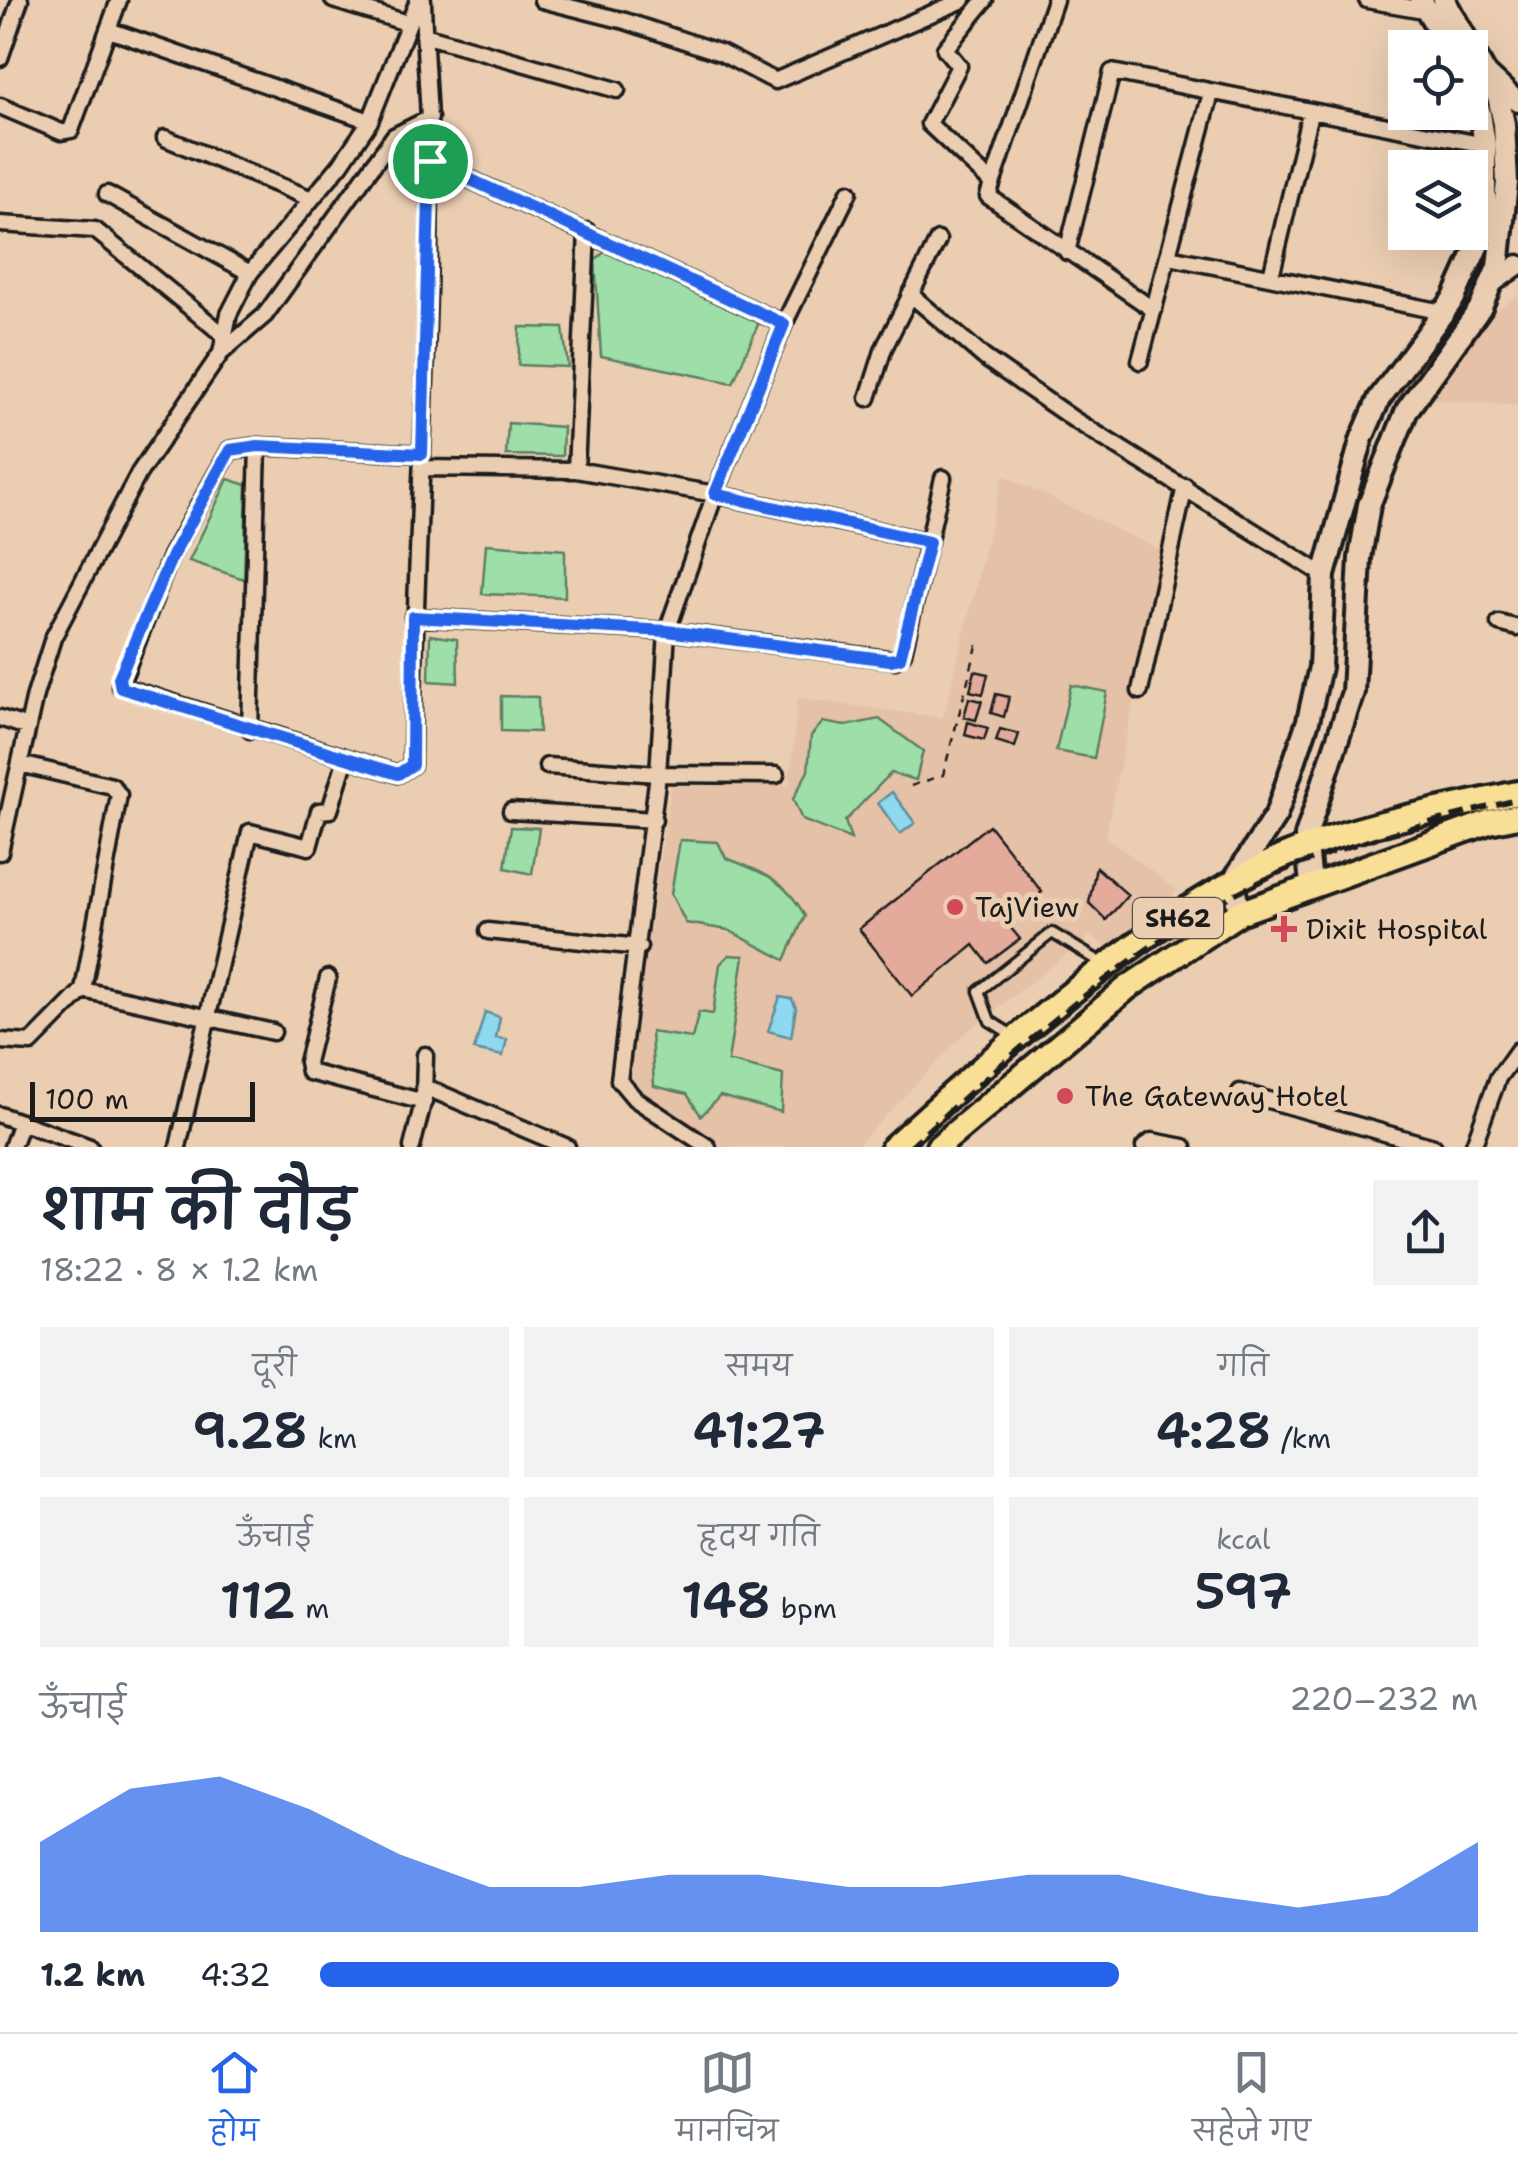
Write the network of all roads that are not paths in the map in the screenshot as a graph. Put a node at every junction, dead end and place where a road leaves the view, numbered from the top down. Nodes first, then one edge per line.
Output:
1 (20, 0) edge
2 (119, 0) edge
3 (333, 0) edge
4 (420, 0) edge
5 (542, 0) edge
6 (963, 0) edge
7 (986, 0) edge
8 (1054, 0) edge
9 (1367, 0) edge
10 (1432, 4) edge
11 (407, 24) junction
12 (109, 30) junction
13 (1442, 30) edge
14 (1453, 30) edge
15 (424, 35) junction
16 (0, 58) edge
17 (1488, 74) edge
18 (1488, 77) edge
19 (617, 90) dead end
20 (1211, 93) junction
21 (1518, 102) edge
22 (0, 106) edge
23 (1310, 113) junction
24 (430, 118) junction
25 (370, 122) junction
26 (1483, 130) edge
27 (165, 138) dead end
28 (1486, 145) junction
29 (430, 161) junction
30 (990, 182) junction
31 (849, 192) dead end
32 (107, 194) dead end
33 (309, 198) junction
34 (0, 224) edge
35 (587, 232) junction
36 (938, 240) dead end
37 (1067, 252) junction
38 (1169, 257) junction
39 (1518, 265) edge
40 (250, 273) junction
41 (1271, 276) junction
42 (1491, 284) junction
43 (910, 294) junction
44 (1154, 310) junction
45 (1443, 312) junction
46 (784, 324) junction
47 (225, 336) junction
48 (221, 353) junction
49 (1140, 361) dead end
50 (868, 398) dead end
51 (258, 446) junction
52 (422, 461) junction
53 (576, 470) junction
54 (943, 478) dead end
55 (1186, 486) junction
56 (715, 494) junction
57 (929, 542) junction
58 (1324, 575) junction
59 (413, 617) junction
60 (1498, 623) dead end
61 (1518, 628) edge
62 (667, 631) junction
63 (1140, 691) dead end
64 (0, 718) edge
65 (27, 727) junction
66 (250, 730) junction
67 (346, 758) junction
68 (20, 764) junction
69 (547, 766) dead end
70 (658, 774) junction
71 (776, 774) dead end
72 (1518, 793) edge
73 (510, 811) dead end
74 (1518, 816) edge
75 (654, 820) junction
76 (1306, 847) junction
77 (0, 852) edge
78 (1232, 881) junction
79 (1311, 884) junction
80 (1239, 913) junction
81 (488, 931) dead end
82 (639, 947) junction
83 (1110, 967) junction
84 (328, 978) dead end
85 (83, 990) junction
86 (208, 1018) junction
87 (273, 1032) dead end
88 (1018, 1038) junction
89 (0, 1041) edge
90 (1518, 1050) edge
91 (424, 1055) dead end
92 (1240, 1092) dead end
93 (425, 1094) junction
94 (0, 1115) edge
95 (20, 1122) junction
96 (535, 1140) edge
97 (12, 1147) edge
98 (90, 1147) edge
99 (178, 1147) edge
100 (412, 1147) edge
101 (567, 1147) edge
102 (708, 1147) edge
103 (893, 1147) edge
104 (938, 1147) edge
105 (1144, 1147) edge
106 (1184, 1147) edge
107 (1434, 1147) edge
108 (1473, 1147) edge

1 - 16 street
2 - 12 street
3 - 11 street
4 - 11 street
4 - 15 street
5 - 6 street
7 - 30 street
8 - 30 street
9 - 10 street
10 - 13 main road
10 - 14 main road
11 - 25 street
12 - 22 street
12 - 25 street
15 - 19 street
15 - 24 street
17 - 21 street
18 - 42 main road
20 - 23 street
20 - 37 street
20 - 38 street
23 - 28 street
23 - 41 street
24 - 29 street
24 - 48 street
25 - 33 street
26 - 28 main road
27 - 33 street
28 - 45 main road
29 - 35 street
29 - 52 street
30 - 37 street
31 - 46 street
32 - 40 street
33 - 40 street
34 - 47 street
35 - 46 street
35 - 53 street
36 - 43 street
37 - 44 street
38 - 41 street
38 - 44 street
39 - 42 street
40 - 47 street
41 - 45 street
42 - 76 main road
43 - 50 street
43 - 55 street
44 - 49 street
45 - 58 main road
46 - 56 street
47 - 48 street
48 - 65 street
51 - 52 street
51 - 66 street
51 - 66 street
52 - 53 street
52 - 59 street
53 - 56 street
54 - 57 street
55 - 58 street
55 - 63 street
56 - 57 street
56 - 62 street
57 - 62 street
58 - 78 main road
59 - 62 street
59 - 67 street
60 - 61 street
62 - 70 street
64 - 65 street
65 - 68 street
66 - 67 street
67 - 86 street
68 - 77 street
68 - 85 street
69 - 70 street
70 - 71 street
70 - 75 street
72 - 76 main road, SH62
73 - 75 street
74 - 79 main road, SH62
75 - 82 street
76 - 78 main road, SH62
76 - 79 main road
78 - 80 main road
78 - 83 main road, SH62
79 - 80 main road, SH62
80 - 104 main road, SH62
81 - 82 street
82 - 102 street
83 - 88 main road, SH62
83 - 88 lane
84 - 93 street
85 - 86 street
85 - 89 street
86 - 87 street
86 - 99 street
88 - 103 main road, SH62
90 - 108 street
91 - 93 street
92 - 107 street
93 - 96 street
93 - 100 street
94 - 95 street
95 - 97 street
95 - 98 street
96 - 101 street
105 - 106 street

